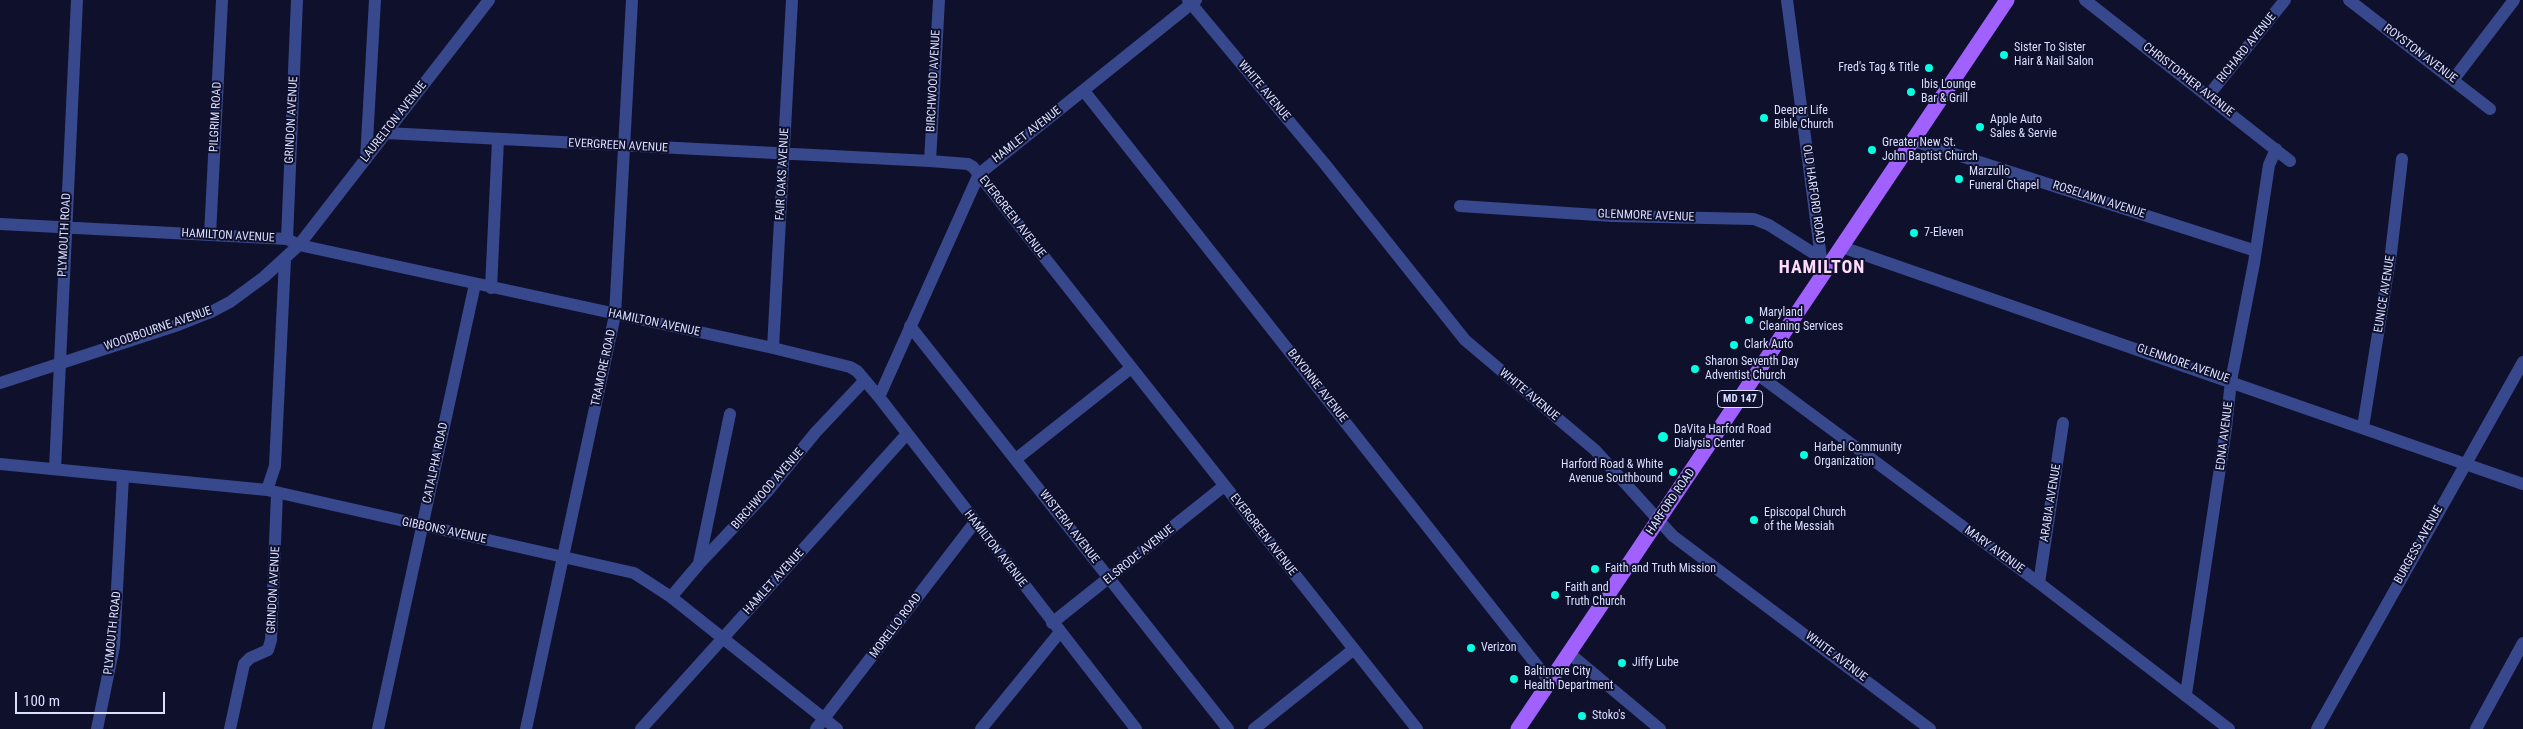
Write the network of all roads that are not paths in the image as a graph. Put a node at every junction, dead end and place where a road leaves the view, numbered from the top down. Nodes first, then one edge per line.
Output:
1 (77, 0) edge
2 (222, 0) edge
3 (297, 0) edge
4 (375, 0) edge
5 (489, 0) edge
6 (632, 0) edge
7 (792, 0) edge
8 (938, 0) edge
9 (1787, 0) edge
10 (2007, 0) edge
11 (2085, 0) edge
12 (2285, 0) edge
13 (2349, 0) edge
14 (2514, 0) edge
15 (1192, 1) edge
16 (2453, 80) junction
17 (1084, 91) junction
18 (2208, 96) junction
19 (2490, 109) dead end
20 (386, 133) junction
21 (498, 140) junction
22 (1914, 141) junction
23 (625, 146) junction
24 (2276, 149) junction
25 (784, 154) junction
26 (366, 159) junction
27 (2402, 159) dead end
28 (2290, 161) dead end
29 (930, 162) junction
30 (979, 174) junction
31 (1460, 206) dead end
32 (0, 224) edge
33 (65, 228) junction
34 (210, 235) junction
35 (287, 239) junction
36 (299, 245) junction
37 (1842, 247) junction
38 (2256, 251) junction
39 (285, 260) junction
40 (1825, 262) junction
41 (475, 284) junction
42 (491, 288) junction
43 (615, 315) junction
44 (910, 326) junction
45 (773, 348) junction
46 (2523, 362) edge
47 (58, 363) junction
48 (1131, 368) junction
49 (1757, 374) junction
50 (865, 380) junction
51 (2231, 381) junction
52 (0, 383) edge
53 (878, 397) junction
54 (730, 414) dead end
55 (2063, 423) dead end
56 (2362, 428) junction
57 (906, 435) junction
58 (1016, 459) junction
59 (0, 464) edge
60 (2465, 464) junction
61 (55, 469) junction
62 (123, 476) junction
63 (2523, 484) edge
64 (1224, 486) junction
65 (272, 492) junction
66 (1658, 521) junction
67 (975, 522) junction
68 (422, 526) junction
69 (562, 557) junction
70 (699, 564) junction
71 (1109, 578) junction
72 (2039, 583) junction
73 (671, 598) junction
74 (1056, 627) junction
75 (723, 638) junction
76 (2523, 643) edge
77 (1354, 650) junction
78 (1569, 653) junction
79 (1550, 682) junction
80 (2186, 694) junction
81 (820, 724) edge
82 (98, 729) edge
83 (230, 729) edge
84 (378, 729) edge
85 (526, 729) edge
86 (641, 729) edge
87 (837, 729) edge
88 (982, 729) edge
89 (1136, 729) edge
90 (1228, 729) edge
91 (1254, 729) edge
92 (1417, 729) edge
93 (1518, 729) edge
94 (1660, 729) edge
95 (1930, 729) edge
96 (2229, 729) edge
97 (2317, 729) edge
98 (2476, 729) edge

1 - 33 street, PLYMOUTH ROAD
2 - 34 street, PILGRIM ROAD
3 - 35 street, GRINDON AVENUE
4 - 26 street
5 - 20 street, LAURELTON AVENUE
6 - 23 street, TRAMORE ROAD
7 - 25 street, FAIR OAKS AVENUE
8 - 29 street, BIRCHWOOD AVENUE
9 - 40 street, OLD HARFORD ROAD
10 - 22 main road, HARFORD ROAD / MD 147
11 - 18 street, CHRISTOPHER AVENUE
12 - 18 street, RICHARD AVENUE
13 - 16 street, ROYSTON AVENUE
14 - 16 street
15 - 17 street, HAMLET AVENUE
15 - 66 street, WHITE AVENUE
16 - 19 street, ROYSTON AVENUE
17 - 30 street, HAMLET AVENUE
17 - 79 street, BAYONNE AVENUE
18 - 24 street, CHRISTOPHER AVENUE
20 - 21 street, EVERGREEN AVENUE
20 - 26 street, LAURELTON AVENUE
21 - 23 street, EVERGREEN AVENUE
21 - 42 street
22 - 37 main road, HARFORD ROAD / MD 147
22 - 38 street, ROSELAWN AVENUE
23 - 25 street, EVERGREEN AVENUE
23 - 43 street, TRAMORE ROAD
24 - 28 street, CHRISTOPHER AVENUE
24 - 38 street, EDNA AVENUE
25 - 29 street, EVERGREEN AVENUE
25 - 45 street, FAIR OAKS AVENUE
26 - 36 street, LAURELTON AVENUE
27 - 56 street, EUNICE AVENUE
29 - 30 street, EVERGREEN AVENUE
30 - 44 street, HAMLET AVENUE
30 - 48 street, EVERGREEN AVENUE
31 - 40 street, GLENMORE AVENUE
32 - 33 street, HAMILTON AVENUE
33 - 34 street, HAMILTON AVENUE
33 - 47 street, PLYMOUTH ROAD
34 - 35 street, HAMILTON AVENUE
35 - 36 street, HAMILTON AVENUE
36 - 39 street, WOODBOURNE AVENUE
36 - 41 street, HAMILTON AVENUE
37 - 40 main road, HARFORD ROAD / MD 147
37 - 51 street, GLENMORE AVENUE
38 - 51 street, EDNA AVENUE
39 - 47 street, WOODBOURNE AVENUE
39 - 65 street, GRINDON AVENUE
40 - 49 main road, HARFORD ROAD / MD 147
41 - 42 street, HAMILTON AVENUE
41 - 68 street, CATALPHA ROAD
42 - 43 street, HAMILTON AVENUE
43 - 45 street, HAMILTON AVENUE
43 - 69 street, TRAMORE ROAD
44 - 53 street, HAMLET AVENUE
44 - 58 street, WISTERIA AVENUE
45 - 50 street, HAMILTON AVENUE
46 - 60 street, BURGESS AVENUE
47 - 52 street, WOODBOURNE AVENUE
47 - 61 street, PLYMOUTH ROAD
48 - 58 street
48 - 64 street, EVERGREEN AVENUE
49 - 66 main road, HARFORD ROAD / MD 147
49 - 72 street, MARY AVENUE
50 - 53 street, HAMILTON AVENUE
50 - 70 street, BIRCHWOOD AVENUE
51 - 56 street, GLENMORE AVENUE
51 - 80 street, EDNA AVENUE
53 - 57 street, HAMILTON AVENUE
54 - 70 street
55 - 72 street, ARABIA AVENUE
56 - 60 street, GLENMORE AVENUE
57 - 67 street, HAMILTON AVENUE
57 - 75 street, HAMLET AVENUE
58 - 71 street, WISTERIA AVENUE
59 - 61 street, GIBBONS AVENUE
60 - 63 street, GLENMORE AVENUE
60 - 97 street, BURGESS AVENUE
61 - 62 street, GIBBONS AVENUE
62 - 65 street, GIBBONS AVENUE
62 - 82 street, PLYMOUTH ROAD
64 - 71 street, ELSRODE AVENUE
64 - 77 street, EVERGREEN AVENUE
65 - 68 street, GIBBONS AVENUE
65 - 83 street, GRINDON AVENUE
66 - 78 main road, HARFORD ROAD / MD 147
66 - 95 street, WHITE AVENUE
67 - 74 street, HAMILTON AVENUE
67 - 81 street, MORELLO ROAD
68 - 69 street, GIBBONS AVENUE
68 - 84 street, CATALPHA ROAD
69 - 73 street, GIBBONS AVENUE
69 - 85 street, TRAMORE ROAD
70 - 73 street, BIRCHWOOD AVENUE
71 - 74 street, ELSRODE AVENUE
71 - 90 street, WISTERIA AVENUE
72 - 80 street, MARY AVENUE
73 - 75 street, GIBBONS AVENUE
74 - 88 street, ELSRODE AVENUE
74 - 89 street, HAMILTON AVENUE
75 - 81 street, GIBBONS AVENUE
75 - 86 street, HAMLET AVENUE
76 - 98 street
77 - 91 street
77 - 92 street, EVERGREEN AVENUE
78 - 79 main road, HARFORD ROAD / MD 147
78 - 94 street
79 - 93 main road, HARFORD ROAD / MD 147
80 - 96 street, MARY AVENUE
81 - 87 street, GIBBONS AVENUE

